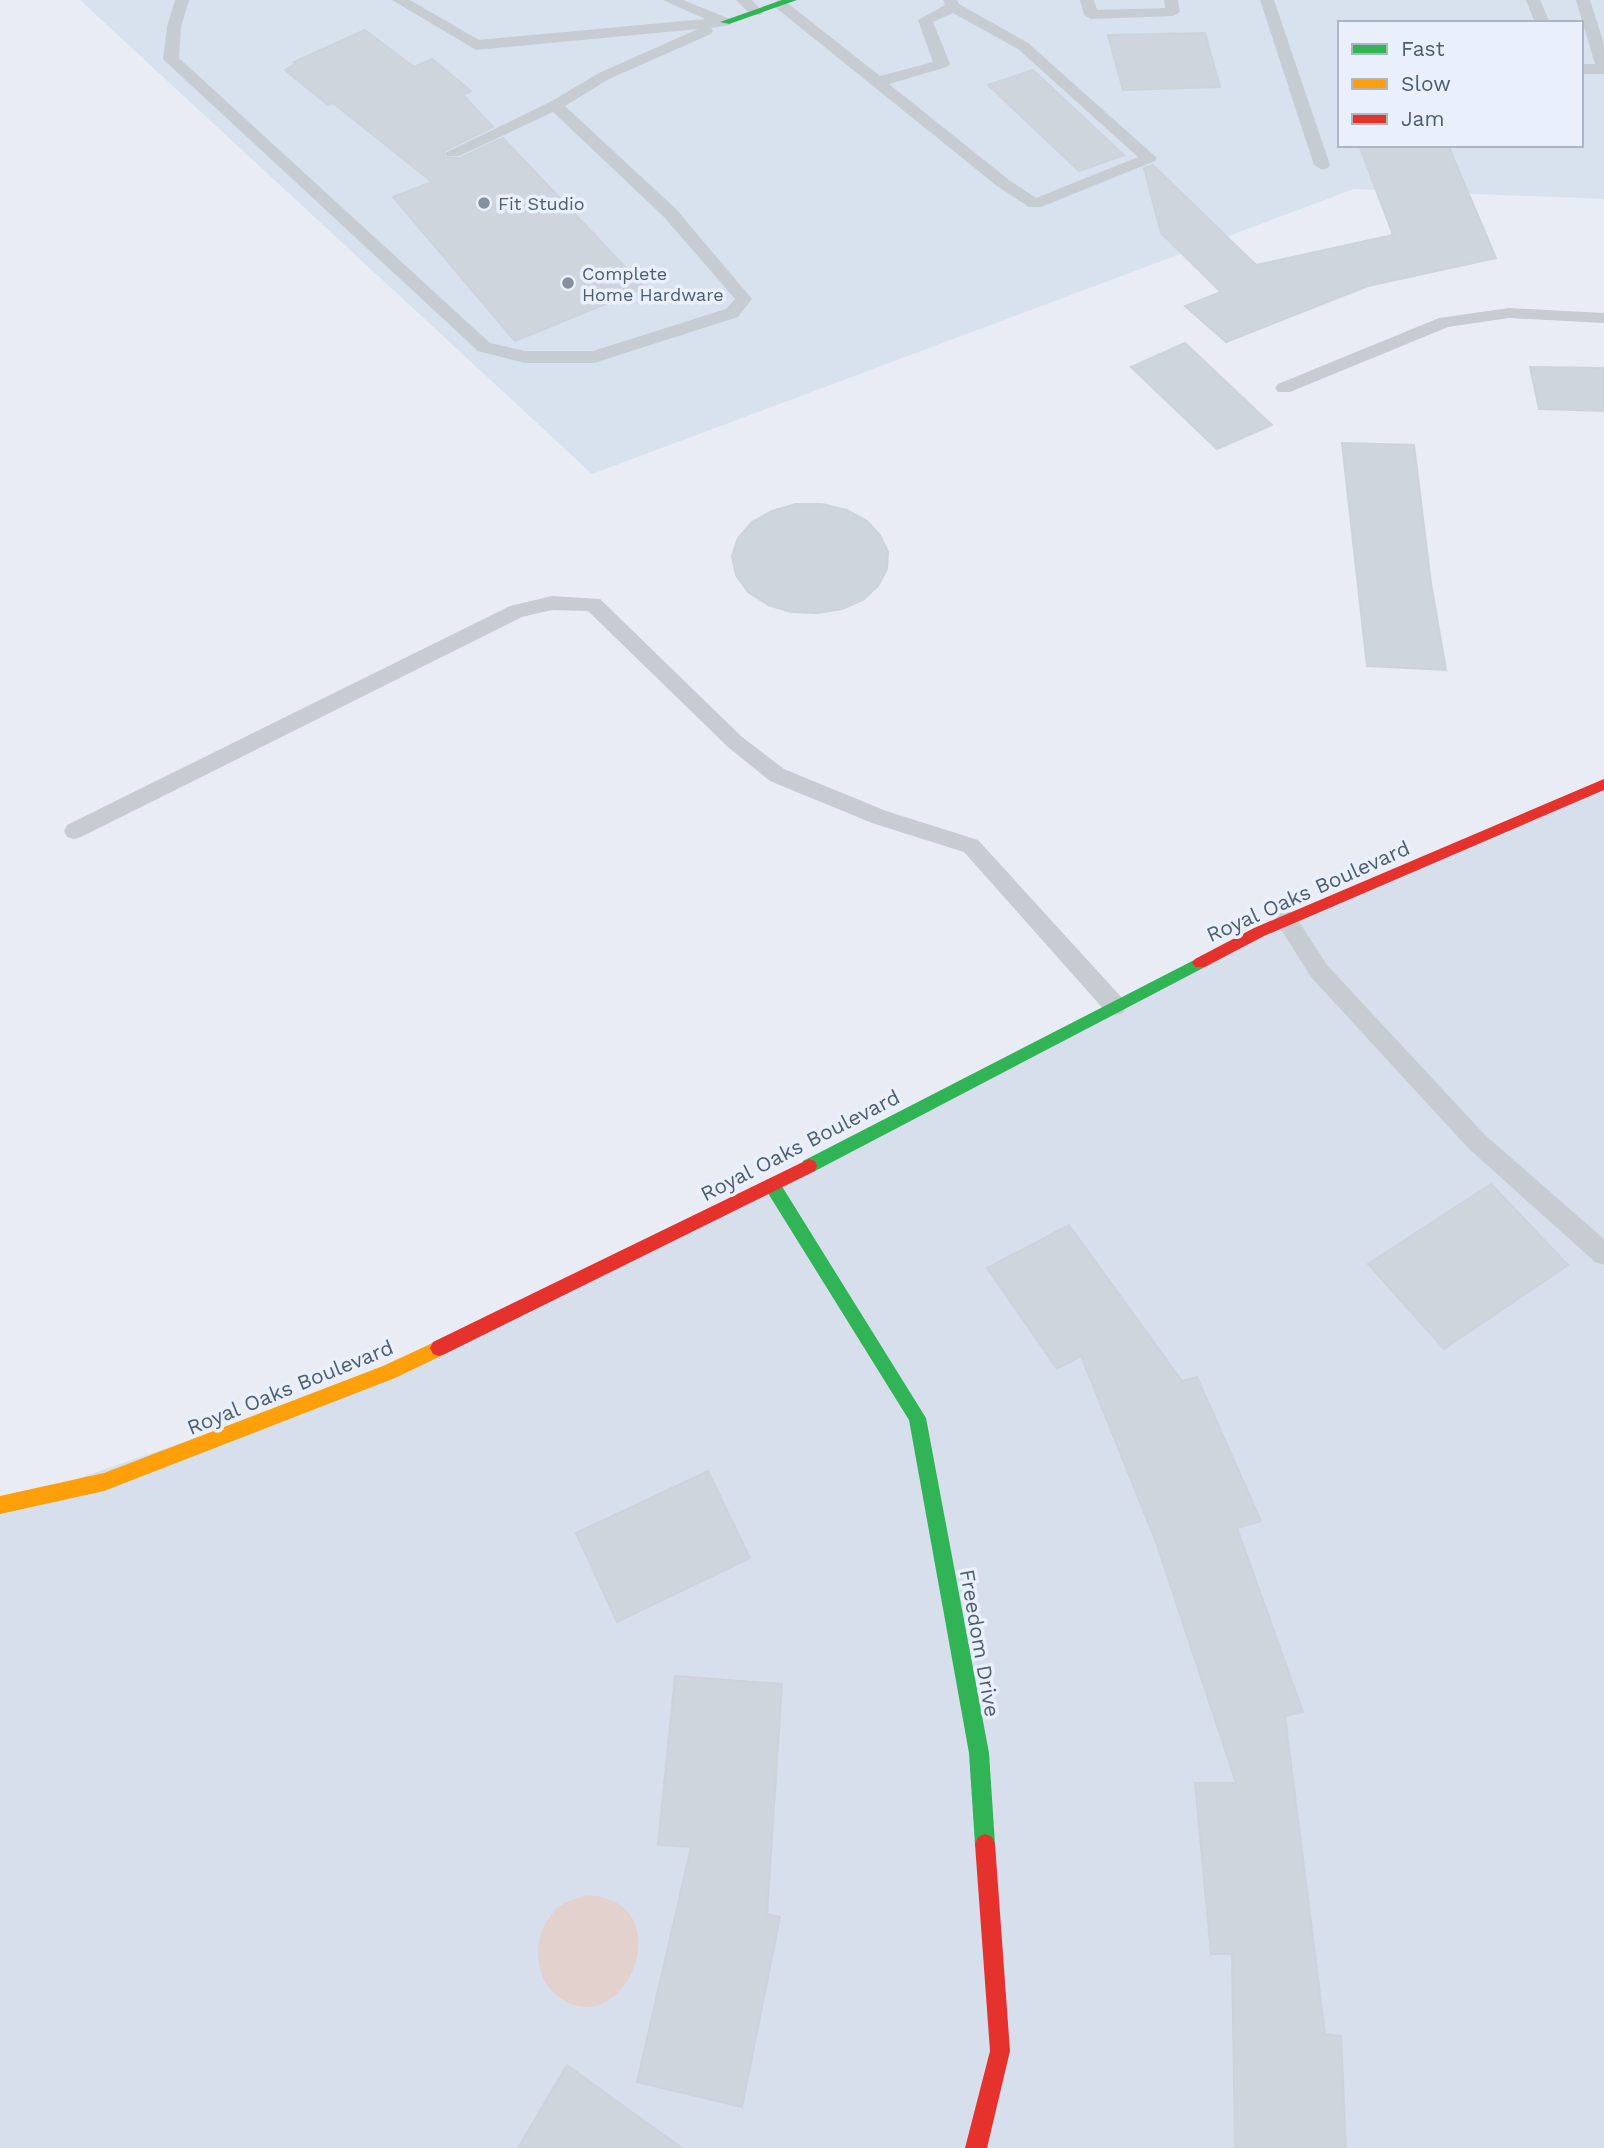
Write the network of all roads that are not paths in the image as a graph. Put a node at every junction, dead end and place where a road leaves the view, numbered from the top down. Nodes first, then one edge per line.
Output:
1 (182, 0) edge
2 (399, 0) edge
3 (670, 0) edge
4 (743, 0) edge
5 (1087, 0) edge
6 (1171, 0) edge
7 (1267, 0) edge
8 (1289, 0) edge
9 (1533, 0) edge
10 (1583, 0) edge
11 (786, 2) edge
12 (951, 4) edge
13 (756, 12) junction
14 (1542, 21) edge
15 (725, 22) junction
16 (1583, 69) edge
17 (877, 82) junction
18 (555, 105) junction
19 (453, 153) dead end
20 (1322, 165) dead end
21 (1604, 318) edge
22 (1283, 388) dead end
23 (1604, 784) edge
24 (74, 831) dead end
25 (1286, 920) junction
26 (1115, 1006) junction
27 (772, 1185) junction
28 (1604, 1254) edge
29 (0, 1505) edge
30 (976, 2148) edge

1 - 18 lane
2 - 15 lane
3 - 15 lane
4 - 13 lane
5 - 6 lane
7 - 8 lane
7 - 20 lane
9 - 14 lane
10 - 16 lane
11 - 13 main road
11 - 17 lane
12 - 17 lane
12 - 17 lane
13 - 15 main road
15 - 18 lane
18 - 19 lane
21 - 22 lane
23 - 25 main road, Royal Oaks Boulevard
24 - 26 lane
25 - 26 main road, Royal Oaks Boulevard
25 - 28 lane
26 - 27 main road, Royal Oaks Boulevard
27 - 29 main road, Royal Oaks Boulevard
27 - 30 main road, Freedom Drive

